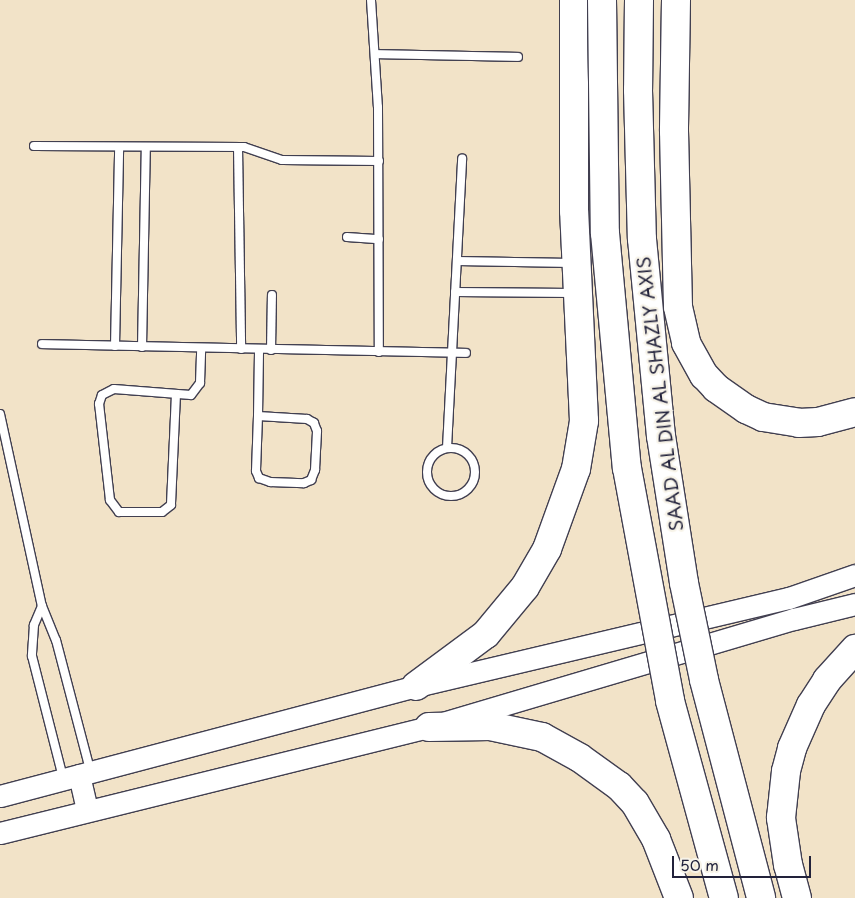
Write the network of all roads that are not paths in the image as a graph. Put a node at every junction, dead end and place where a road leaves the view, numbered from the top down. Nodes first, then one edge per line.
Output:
1 (371, 0) edge
2 (574, 0) edge
3 (602, 0) edge
4 (639, 0) edge
5 (676, 0) edge
6 (375, 54) junction
7 (518, 58) dead end
8 (34, 146) dead end
9 (119, 147) junction
10 (146, 147) junction
11 (238, 147) junction
12 (462, 158) dead end
13 (379, 161) junction
14 (347, 237) dead end
15 (379, 239) junction
16 (456, 261) junction
17 (576, 263) junction
18 (455, 292) junction
19 (578, 293) junction
20 (272, 295) dead end
21 (42, 344) dead end
22 (115, 346) junction
23 (142, 347) junction
24 (201, 348) junction
25 (241, 349) junction
26 (260, 349) junction
27 (271, 350) junction
28 (379, 352) junction
29 (452, 353) junction
30 (466, 353) dead end
31 (176, 394) junction
32 (855, 412) edge
33 (0, 414) edge
34 (258, 416) junction
35 (447, 448) junction
36 (855, 575) edge
37 (855, 604) edge
38 (42, 606) junction
39 (855, 649) edge
40 (416, 686) junction
41 (429, 727) junction
42 (77, 775) junction
43 (0, 796) edge
44 (87, 809) junction
45 (0, 833) edge
46 (679, 898) edge
47 (724, 898) edge
48 (761, 898) edge
49 (797, 898) edge

1 - 6 lane
2 - 17 highway
3 - 47 highway, SAAD AL DIN AL SHAZLY AXIS, bridge
4 - 48 highway, SAAD AL DIN AL SHAZLY AXIS, bridge
5 - 32 highway
6 - 7 lane
6 - 13 lane
8 - 9 lane
9 - 10 lane
9 - 22 lane
10 - 11 lane
10 - 23 lane
11 - 13 lane
11 - 25 lane
12 - 16 lane
13 - 15 lane
14 - 15 lane
15 - 28 lane
16 - 17 lane
16 - 18 lane
17 - 19 highway
18 - 19 lane
18 - 29 lane
19 - 40 highway
20 - 27 lane
21 - 22 lane
22 - 23 lane
23 - 24 lane
24 - 25 lane
24 - 31 lane
25 - 26 lane
26 - 27 lane
26 - 34 lane
27 - 28 lane
28 - 29 lane
29 - 30 lane
29 - 35 lane
31 - 31 lane
33 - 38 lane
34 - 34 lane
35 - 35 lane
36 - 40 main road
37 - 41 main road
38 - 42 lane
38 - 42 lane
39 - 49 highway
40 - 42 main road
41 - 44 main road
41 - 46 highway
42 - 43 main road
42 - 44 main road
44 - 45 main road

